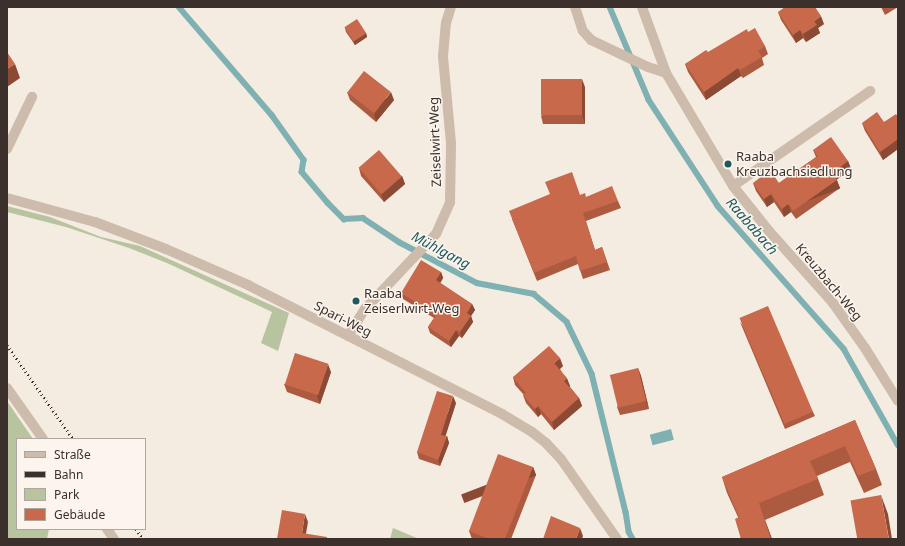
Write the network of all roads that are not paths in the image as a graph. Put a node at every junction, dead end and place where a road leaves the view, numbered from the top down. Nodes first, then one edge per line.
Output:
1 (451, 7) edge
2 (575, 7) edge
3 (642, 7) edge
4 (666, 73) junction
5 (870, 91) dead end
6 (32, 98) dead end
7 (7, 149) edge
8 (733, 186) junction
9 (7, 198) edge
10 (348, 336) junction
11 (7, 388) edge
12 (898, 401) edge
13 (42, 438) edge
14 (108, 530) edge
15 (114, 539) edge
16 (617, 539) edge

1 - 10 street, Zeiselwirt-Weg
2 - 4 street
3 - 4 street, Kreuzbach-Weg
4 - 8 street, Kreuzbach-Weg
5 - 8 street
6 - 7 street
8 - 12 street, Kreuzbach-Weg
9 - 10 street, Spari-Weg
10 - 16 street, Spari-Weg
11 - 13 street
14 - 15 street

